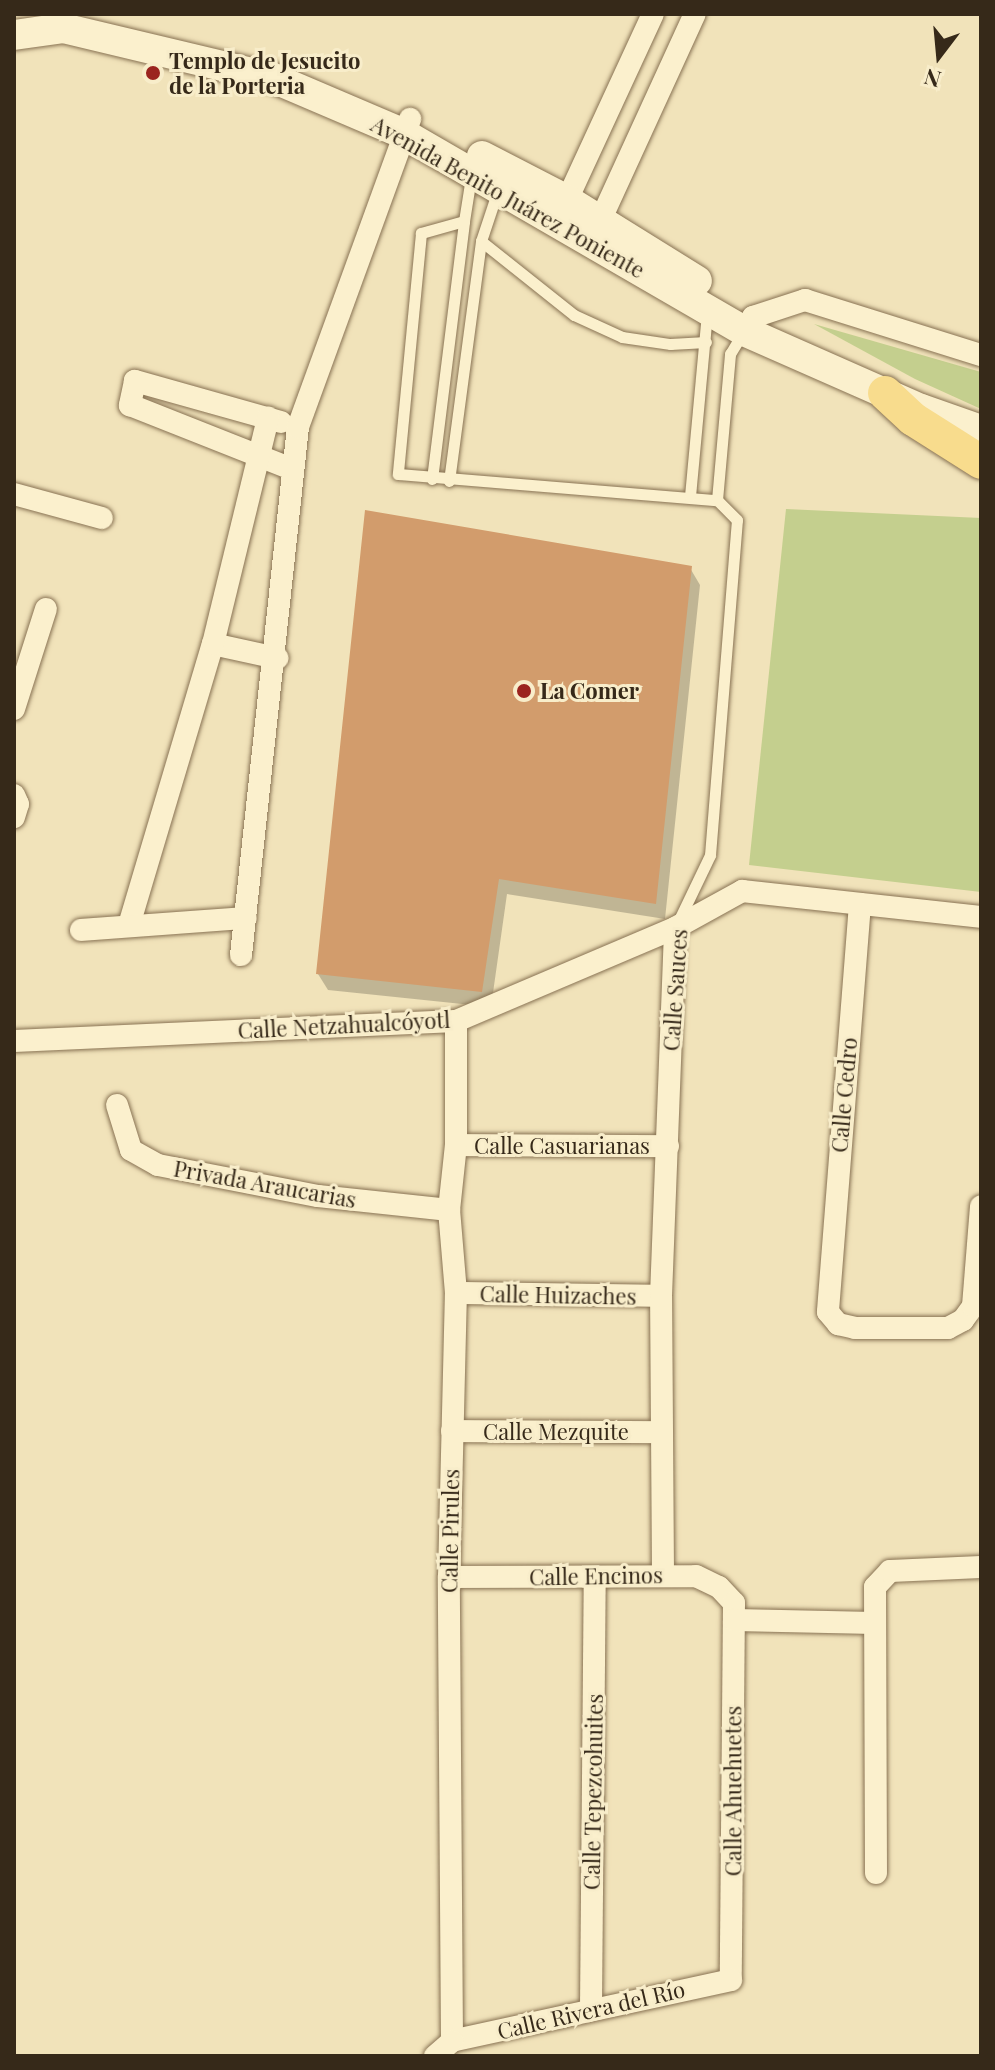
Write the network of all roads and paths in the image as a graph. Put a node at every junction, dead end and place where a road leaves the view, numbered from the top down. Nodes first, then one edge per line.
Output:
1 (50, 14) edge
2 (653, 14) edge
3 (695, 14) edge
4 (14, 18) edge
5 (90, 21) edge
6 (14, 35) edge
7 (407, 126) junction
8 (474, 163) junction
9 (502, 178) junction
10 (562, 210) junction
11 (464, 221) junction
12 (596, 230) junction
13 (481, 241) junction
14 (707, 311) junction
15 (749, 324) junction
16 (706, 342) junction
17 (981, 355) edge
18 (885, 393) junction
19 (981, 412) edge
20 (268, 418) junction
21 (298, 427) junction
22 (981, 430) edge
23 (260, 460) junction
24 (981, 462) edge
25 (292, 469) junction
26 (432, 479) junction
27 (449, 481) junction
28 (14, 494) edge
29 (690, 496) junction
30 (717, 500) junction
31 (102, 518) dead end
32 (46, 609) dead end
33 (213, 644) junction
34 (277, 658) junction
35 (14, 709) edge
36 (14, 795) edge
37 (14, 817) edge
38 (860, 904) junction
39 (981, 917) edge
40 (246, 918) junction
41 (129, 925) junction
42 (675, 928) junction
43 (81, 930) dead end
44 (241, 955) dead end
45 (456, 1021) junction
46 (14, 1041) edge
47 (117, 1105) dead end
48 (456, 1145) junction
49 (668, 1146) junction
50 (981, 1206) edge
51 (449, 1210) junction
52 (456, 1293) junction
53 (661, 1296) junction
54 (452, 1431) junction
55 (661, 1432) junction
56 (981, 1567) edge
57 (663, 1574) junction
58 (449, 1577) junction
59 (595, 1578) junction
60 (734, 1611) junction
61 (875, 1623) junction
62 (876, 1873) dead end
63 (731, 1980) joint
64 (591, 2007) junction
65 (443, 2049) edge

1 - 4 main road
2 - 10 street
3 - 12 street
5 - 6 main road, Avenida Benito Juárez Poniente
5 - 7 main road, Avenida Benito Juárez Poniente
7 - 8 main road, Avenida Benito Juárez Poniente
7 - 21 street
8 - 9 main road, Avenida Benito Juárez Poniente
8 - 11 lane
9 - 10 main road, Avenida Benito Juárez Poniente
9 - 13 lane
10 - 12 main road, Avenida Benito Juárez Poniente
11 - 26 lane
11 - 26 lane
12 - 14 main road, Avenida Benito Juárez Poniente
12 - 15 main road, Avenida Benito Juárez Poniente
13 - 16 lane
13 - 27 lane
14 - 15 main road, Avenida Benito Juárez Poniente
14 - 16 lane
15 - 17 street
15 - 18 main road, Avenida Benito Juárez Poniente
15 - 19 main road, Avenida Benito Juárez Poniente
15 - 30 lane
16 - 29 lane
18 - 22 main road, Avenida Benito Juárez Poniente
18 - 24 main road
20 - 21 street
20 - 23 street
20 - 23 street
21 - 25 street
23 - 25 street
23 - 33 street
25 - 34 street
26 - 27 lane
27 - 29 lane
28 - 31 street
29 - 30 lane
30 - 42 lane, Calle Sauces
32 - 35 street
33 - 34 street
33 - 41 street
34 - 40 street
36 - 37 street
38 - 39 street, Calle Netzahualcóyotl
38 - 42 street, Calle Netzahualcóyotl
38 - 50 street, Calle Cedro
40 - 41 street
40 - 44 street
41 - 43 street
42 - 45 street, Calle Netzahualcóyotl
42 - 49 street, Calle Sauces
45 - 46 street, Calle Netzahualcóyotl
45 - 48 street, Calle Pirules
47 - 51 street, Privada Araucarias
48 - 49 street, Calle Casuarianas
48 - 51 street, Calle Pirules
49 - 53 street, Calle Sauces
51 - 52 street, Calle Pirules
52 - 53 street, Calle Huizaches
52 - 54 street, Calle Pirules
53 - 55 street, Calle Sauces
54 - 55 street, Calle Mezquite
54 - 58 street, Calle Pirules
55 - 57 street, Calle Sauces
56 - 61 street
57 - 59 street, Calle Encinos
57 - 60 street, Calle Encinos
58 - 59 street, Calle Encinos
58 - 65 street, Calle Pirules
59 - 64 street, Calle Tepezcohuites
60 - 61 street
60 - 63 street, Calle Ahuehuetes
61 - 62 street
63 - 64 street, Calle Rivera del Río
64 - 65 street, Calle Rivera del Río

